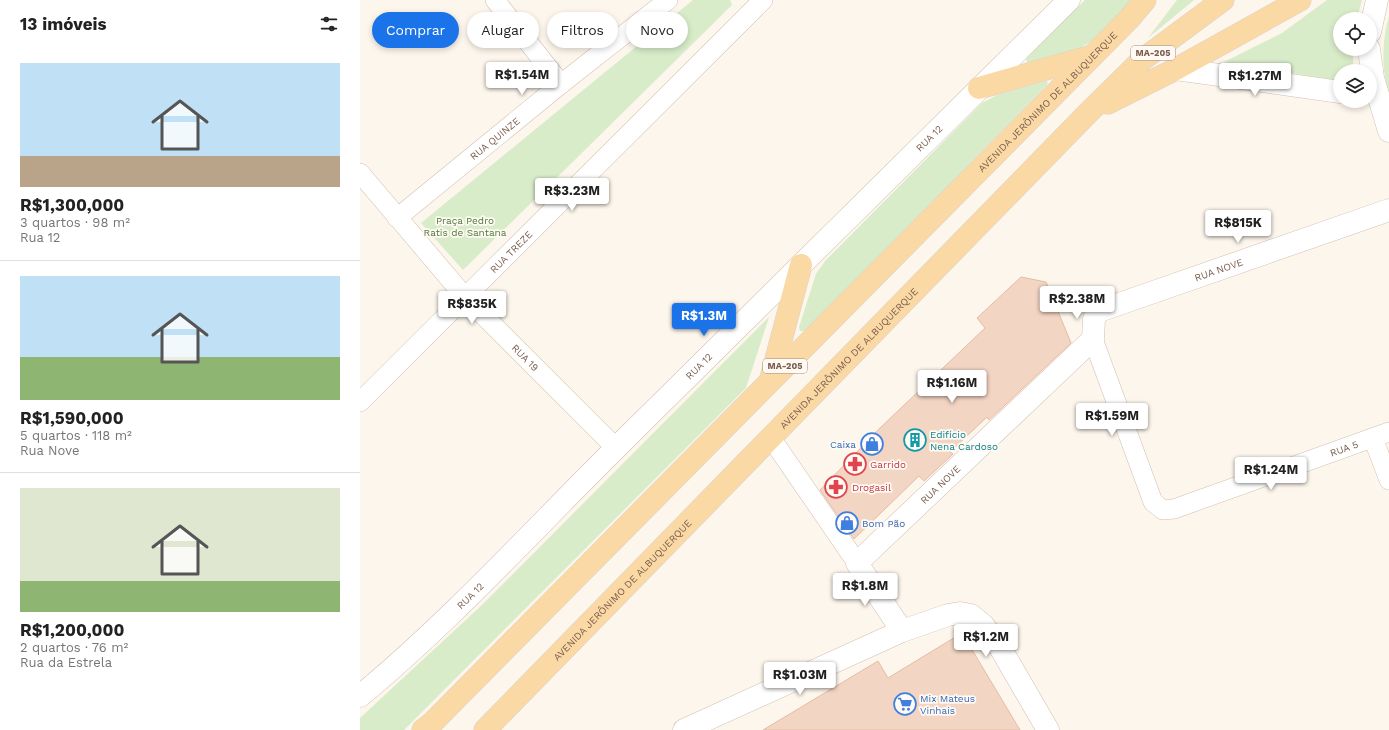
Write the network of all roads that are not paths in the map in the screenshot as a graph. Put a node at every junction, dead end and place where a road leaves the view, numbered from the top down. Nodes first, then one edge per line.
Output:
1 (495, 0) edge
2 (668, 0) edge
3 (763, 0) edge
4 (1069, 0) edge
5 (1146, 0) edge
6 (1223, 0) edge
7 (1300, 0) edge
8 (1377, 0) edge
9 (1374, 12) edge
10 (1093, 55) junction
11 (1176, 69) junction
12 (561, 84) junction
13 (979, 88) junction
14 (1333, 91) edge
15 (1377, 103) edge
16 (1089, 112) junction
17 (1389, 131) edge
18 (360, 173) edge
19 (1389, 210) edge
20 (397, 218) junction
21 (801, 265) junction
22 (466, 297) junction
23 (1092, 339) junction
24 (771, 380) junction
25 (360, 402) edge
26 (1381, 435) edge
27 (771, 438) junction
28 (616, 448) junction
29 (1389, 480) edge
30 (1162, 510) joint
31 (857, 563) junction
32 (902, 632) junction
33 (362, 692) edge
34 (486, 729) edge
35 (423, 730) edge
36 (684, 730) edge
37 (1048, 730) edge

1 - 12 street
2 - 12 street, RUA QUINZE
3 - 22 street, RUA TREZE
4 - 13 street, RUA 12
5 - 10 main road, AVENIDA JERÔNIMO DE ALBUQUERQUE / MA-205
6 - 16 main road, AVENIDA JERÔNIMO DE ALBUQUERQUE / MA-205
7 - 11 main road
8 - 9 street
10 - 13 main road
10 - 24 main road, AVENIDA JERÔNIMO DE ALBUQUERQUE / MA-205
11 - 14 street
11 - 16 main road
12 - 20 street, RUA QUINZE
13 - 21 street, RUA 12
15 - 17 street
16 - 27 main road, AVENIDA JERÔNIMO DE ALBUQUERQUE / MA-205
18 - 20 street, RUA 19
19 - 23 street, RUA NOVE
20 - 22 street, RUA 19
21 - 24 main road
21 - 28 street, RUA 12
22 - 25 street, RUA TREZE
22 - 28 street, RUA 19
23 - 30 street, RUA NOVE
23 - 31 street, RUA NOVE
24 - 35 main road, AVENIDA JERÔNIMO DE ALBUQUERQUE / MA-205
26 - 29 street
26 - 30 street, RUA 5
27 - 31 street
27 - 34 main road, AVENIDA JERÔNIMO DE ALBUQUERQUE / MA-205
28 - 33 street, RUA 12
31 - 32 street
32 - 36 street
32 - 37 street

